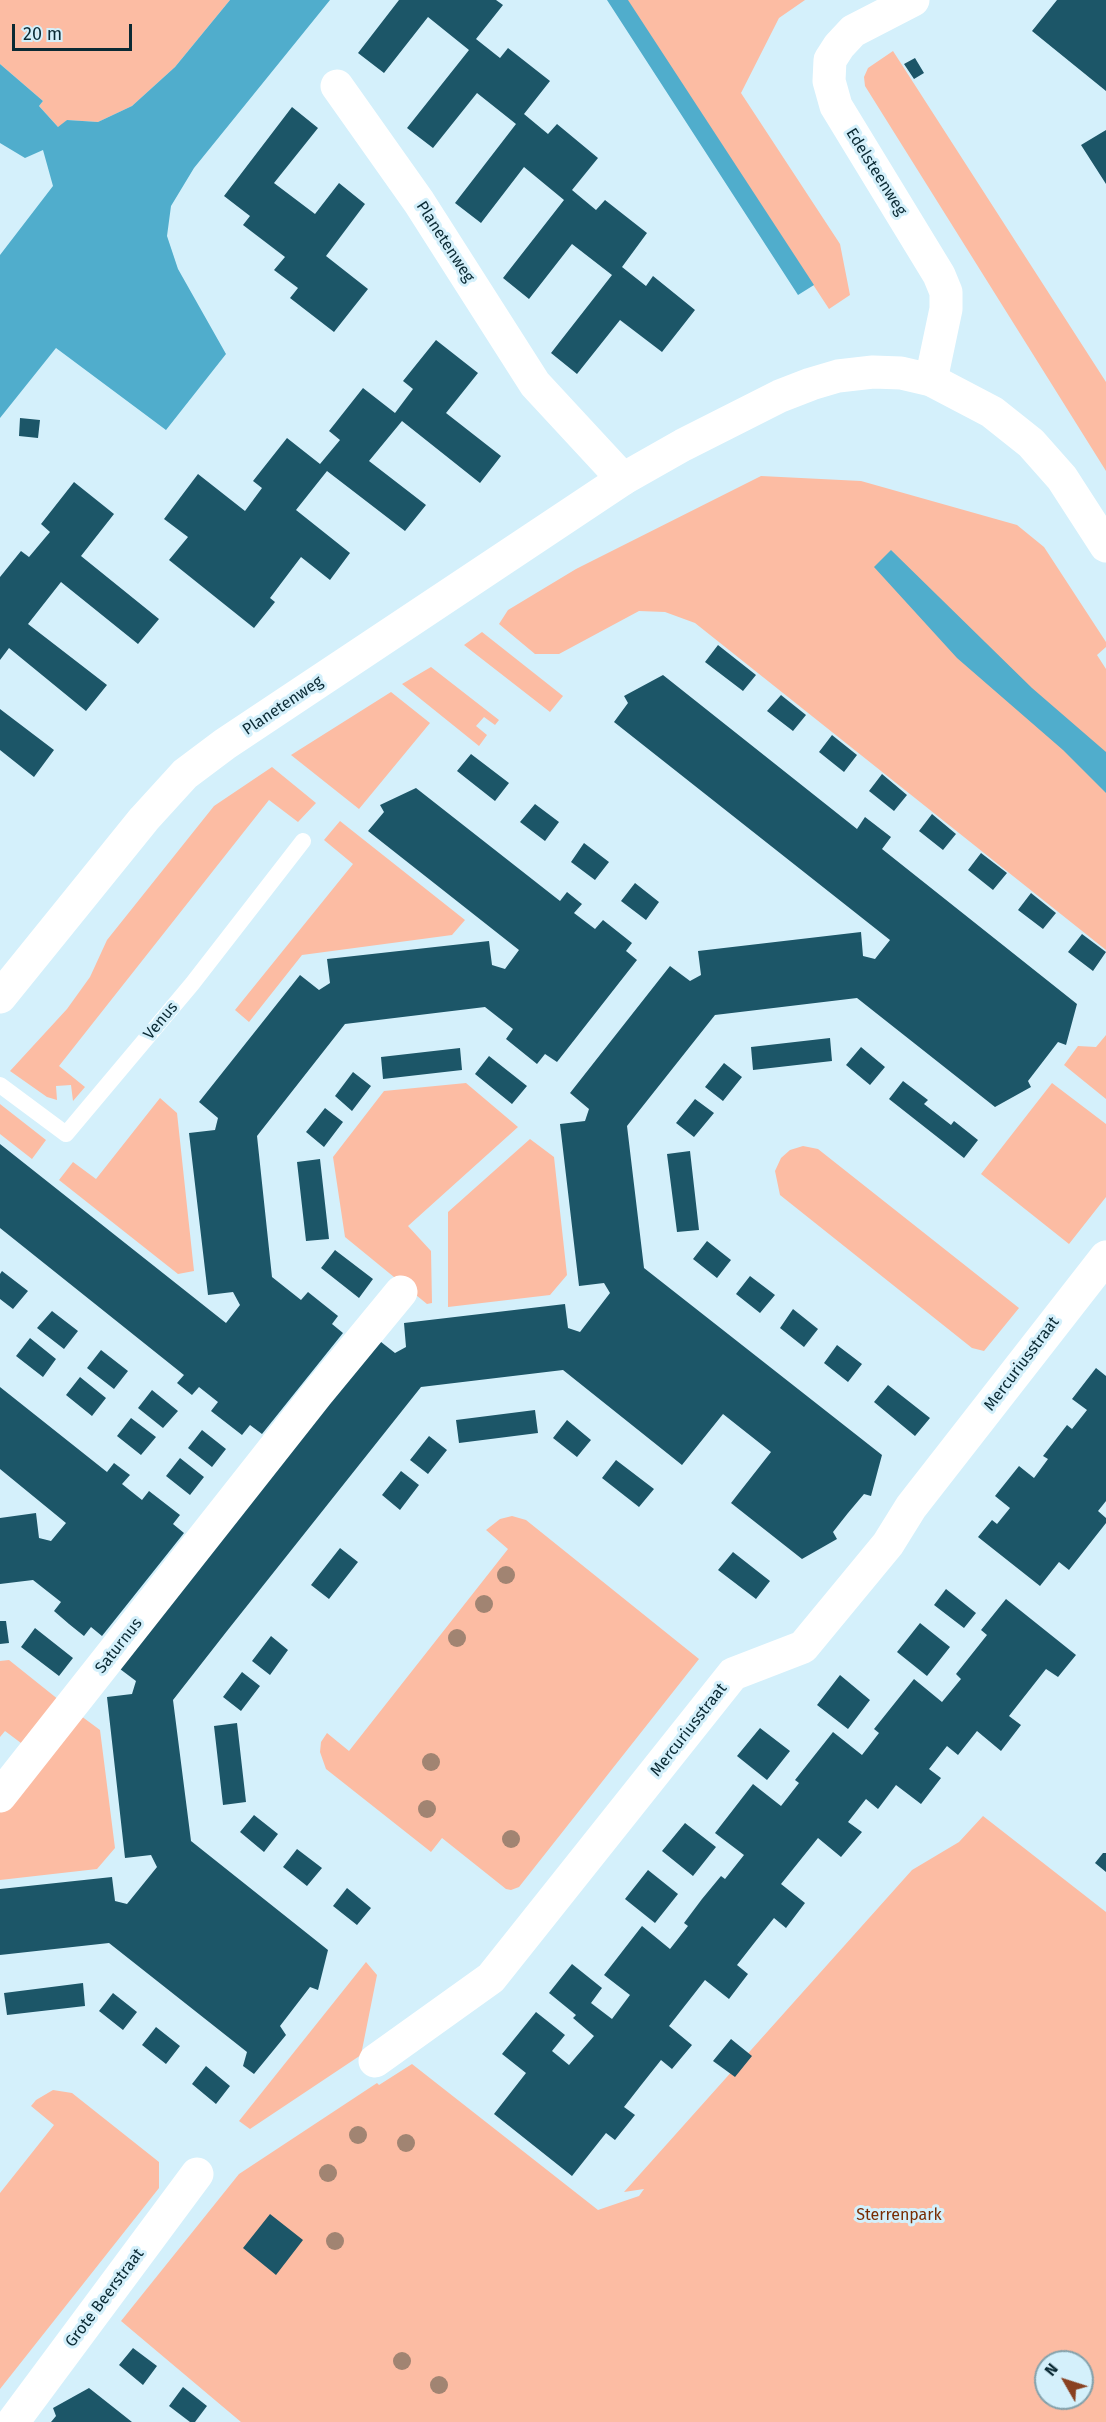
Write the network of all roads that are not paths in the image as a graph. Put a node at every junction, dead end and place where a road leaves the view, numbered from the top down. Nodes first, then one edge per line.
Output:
1 (913, 0) edge
2 (337, 86) dead end
3 (931, 380) junction
4 (623, 479) junction
5 (1106, 546) edge
6 (303, 841) dead end
7 (3, 989) edge
8 (0, 1085) edge
9 (1104, 1264) edge
10 (401, 1292) dead end
11 (0, 1796) edge
12 (375, 2061) dead end
13 (197, 2174) dead end
14 (12, 2422) edge

1 - 3 street, Edelsteenweg
2 - 4 street, Planetenweg
3 - 4 street, Planetenweg
3 - 5 street, Planetenweg
4 - 7 street, Planetenweg
6 - 8 lane, Venus
9 - 12 street, Mercuriusstraat
10 - 11 street, Saturnus
13 - 14 street, Grote Beerstraat

